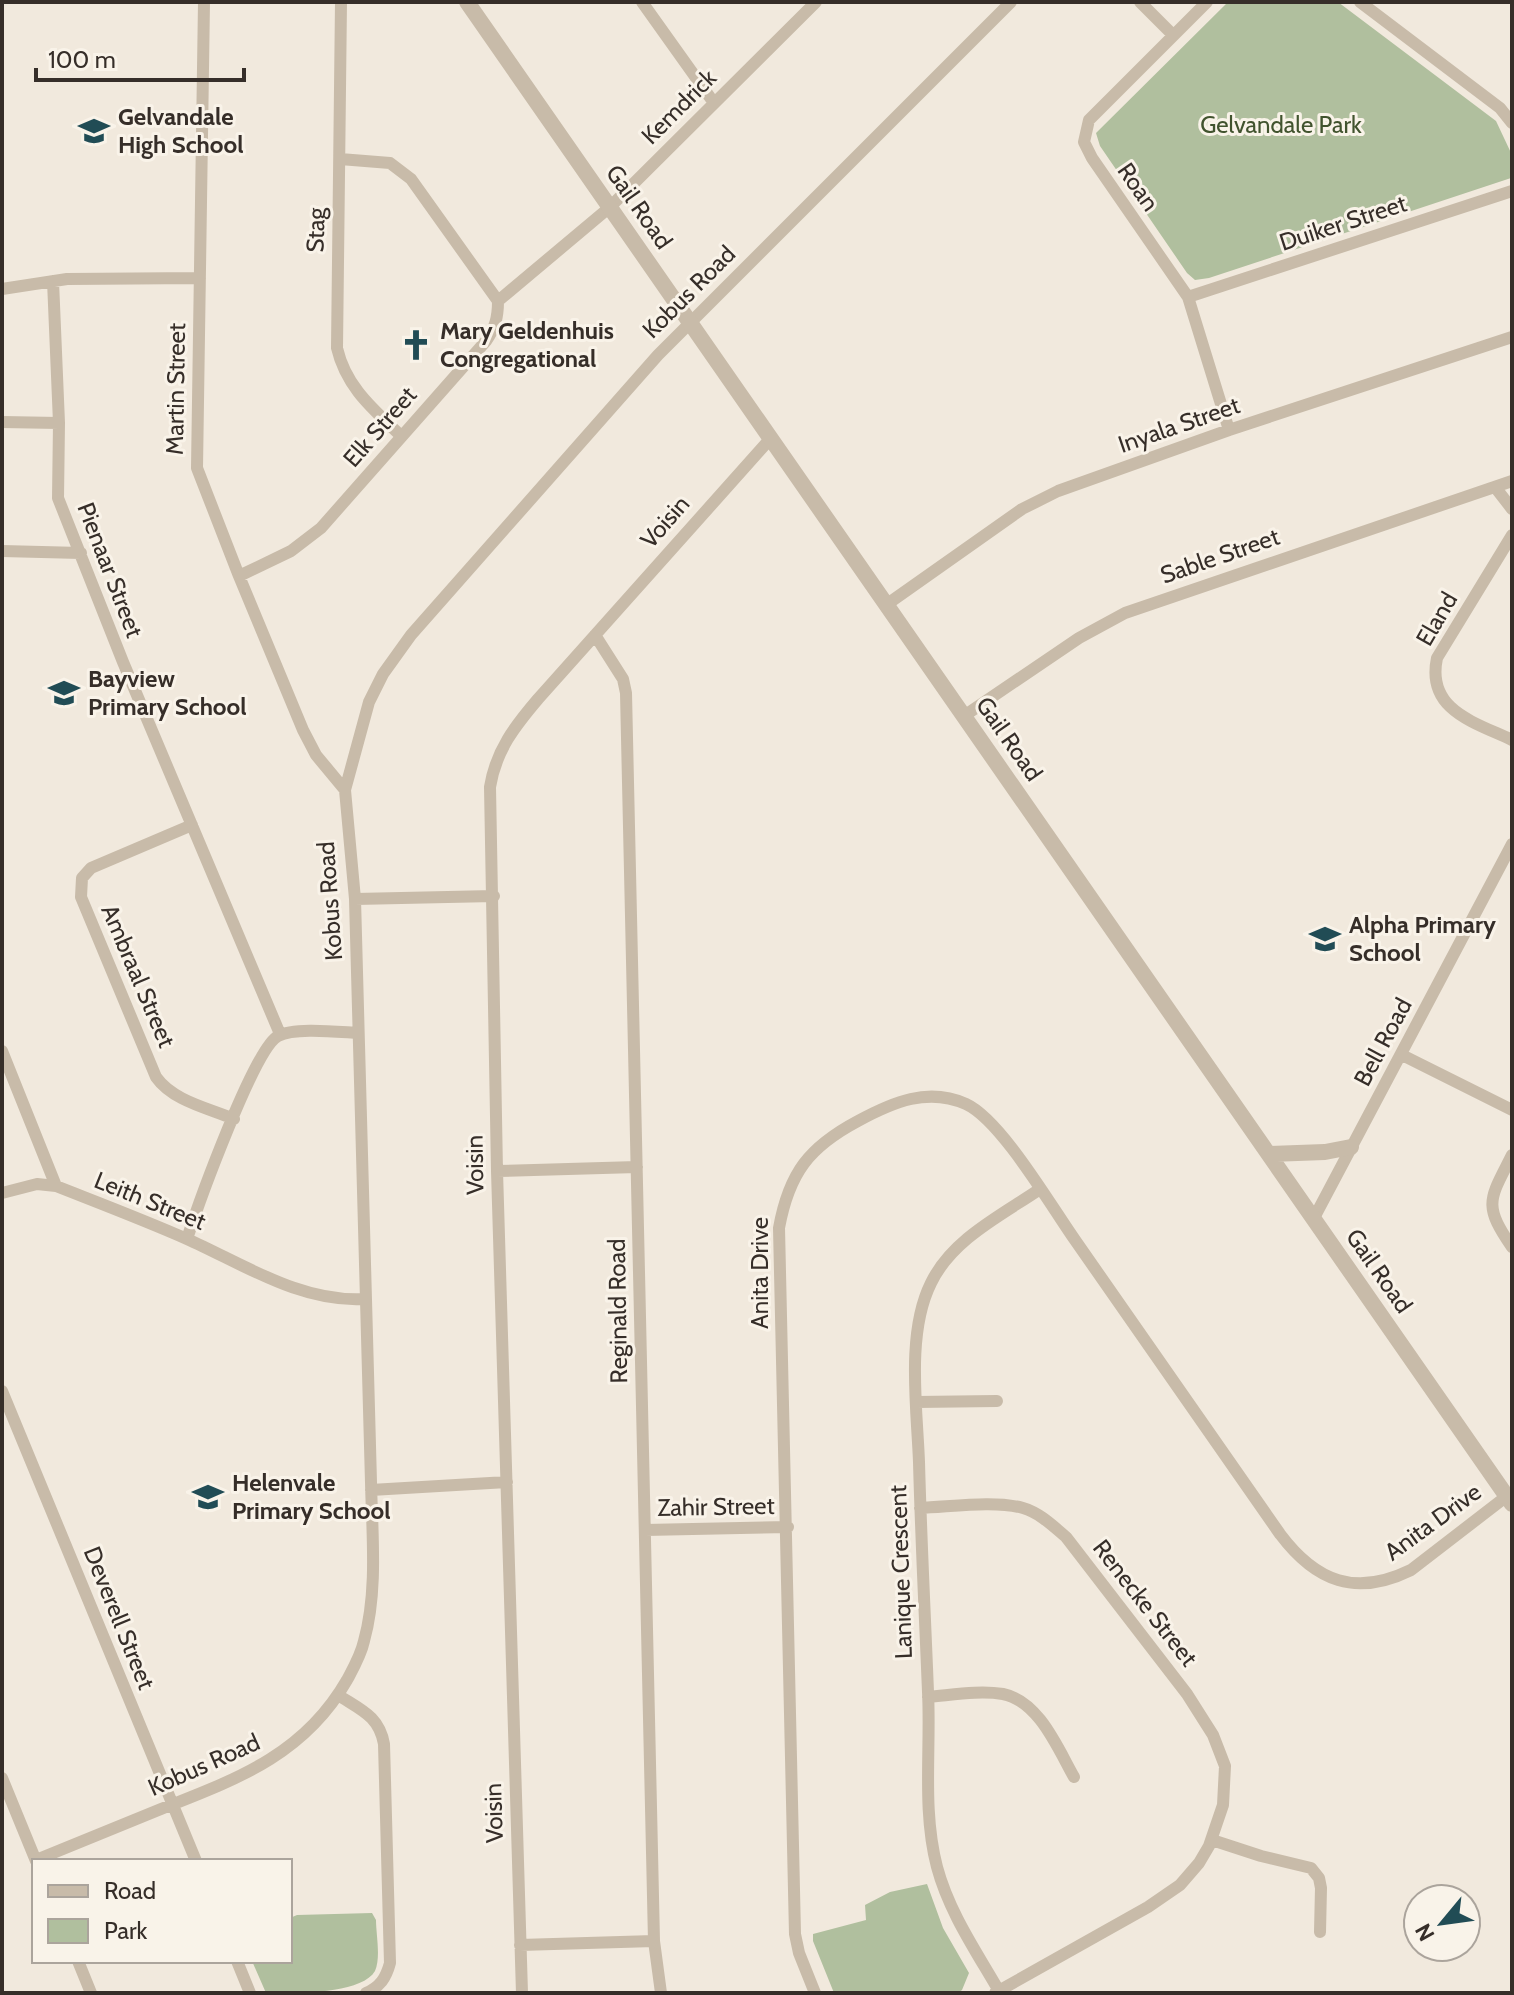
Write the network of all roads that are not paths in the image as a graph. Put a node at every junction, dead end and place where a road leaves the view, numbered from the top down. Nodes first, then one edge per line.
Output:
1 (204, 2) edge
2 (341, 2) edge
3 (467, 2) edge
4 (642, 2) edge
5 (816, 2) edge
6 (1011, 2) edge
7 (1140, 2) edge
8 (1207, 2) edge
9 (1360, 2) edge
10 (1173, 35) junction
11 (714, 103) junction
12 (1512, 123) edge
13 (340, 159) junction
14 (1512, 191) edge
15 (610, 207) junction
16 (200, 278) junction
17 (53, 281) junction
18 (2, 289) edge
19 (1188, 297) junction
20 (498, 301) junction
21 (689, 322) junction
22 (1512, 337) edge
23 (2, 422) edge
24 (59, 423) junction
25 (1229, 430) junction
26 (400, 435) junction
27 (771, 438) junction
28 (1512, 481) edge
29 (1495, 487) junction
30 (1512, 509) edge
31 (1512, 535) edge
32 (2, 551) edge
33 (81, 553) junction
34 (239, 576) junction
35 (886, 605) junction
36 (595, 635) junction
37 (964, 716) junction
38 (1512, 740) edge
39 (345, 790) junction
40 (192, 825) junction
41 (1512, 844) edge
42 (494, 896) junction
43 (355, 899) junction
44 (358, 1033) junction
45 (280, 1034) junction
46 (2, 1051) edge
47 (1402, 1055) junction
48 (1512, 1110) edge
49 (234, 1119) junction
50 (1351, 1147) junction
51 (1270, 1154) junction
52 (1512, 1155) edge
53 (637, 1167) junction
54 (497, 1171) junction
55 (56, 1186) junction
56 (1040, 1189) junction
57 (2, 1193) edge
58 (1314, 1218) junction
59 (187, 1239) junction
60 (1512, 1247) edge
61 (365, 1299) junction
62 (2, 1391) edge
63 (997, 1401) dead end
64 (916, 1402) junction
65 (507, 1482) junction
66 (371, 1490) junction
67 (1509, 1500) edge
68 (920, 1508) junction
69 (788, 1527) junction
70 (645, 1530) junction
71 (338, 1695) junction
72 (928, 1697) junction
73 (1074, 1777) dead end
74 (2, 1778) edge
75 (172, 1805) junction
76 (1212, 1840) junction
77 (35, 1859) edge
78 (41, 1859) edge
79 (195, 1859) edge
80 (1320, 1932) dead end
81 (654, 1941) junction
82 (520, 1945) junction
83 (79, 1963) edge
84 (238, 1963) edge
85 (997, 1992) edge
86 (91, 1993) edge
87 (250, 1993) edge
88 (366, 1993) edge
89 (522, 1993) edge
90 (661, 1993) edge
91 (815, 1993) edge

1 - 16 street, Martin Street
2 - 13 street, Stag
3 - 15 street, Gail Road
4 - 11 street
5 - 11 street, Kemdrick
6 - 21 street, Kobus Road
7 - 10 street
8 - 10 street, Roan
9 - 12 street
10 - 19 street, Roan
11 - 15 street, Kemdrick
13 - 20 street
13 - 26 street, Stag
14 - 19 street, Duiker Street
15 - 20 street, Kemdrick
15 - 21 street, Gail Road
16 - 17 street
16 - 34 street, Martin Street
17 - 18 street
17 - 24 street, Pienaar Street
19 - 25 street, Roan
20 - 26 street, Elk Street
21 - 27 street, Gail Road
21 - 39 street, Kobus Road
22 - 25 street, Inyala Street
23 - 24 street
24 - 33 street, Pienaar Street
25 - 35 street, Inyala Street
26 - 34 street, Elk Street
27 - 35 street, Gail Road
27 - 36 street, Voisin
28 - 29 street, Sable Street
29 - 30 street
29 - 37 street, Sable Street
31 - 38 street, Eland
32 - 33 street
33 - 40 street, Pienaar Street
34 - 39 street, Martin Street
35 - 37 street, Gail Road
36 - 42 street, Voisin
36 - 53 street, Reginald Road
37 - 51 street, Gail Road
39 - 43 street, Kobus Road
40 - 45 street, Pienaar Street
40 - 49 street, Ambraal Street
41 - 47 street, Bell Road
42 - 43 street
42 - 54 street, Voisin
43 - 44 street, Kobus Road
44 - 45 street
44 - 61 street, Kobus Road
45 - 49 street
46 - 55 street, Leith Street
47 - 48 street
47 - 50 street, Bell Road
49 - 59 street
50 - 51 street
50 - 58 street, Bell Road
51 - 58 street, Gail Road
52 - 60 street
53 - 54 street
53 - 70 street, Reginald Road
54 - 65 street, Voisin
55 - 57 street
55 - 59 street, Leith Street
56 - 64 street, Lanique Crescent
56 - 67 street, Anita Drive
56 - 69 street, Anita Drive
58 - 67 street, Gail Road
59 - 61 street, Leith Street
61 - 66 street, Kobus Road
62 - 75 street, Deverell Street
63 - 64 street
64 - 68 street, Lanique Crescent
65 - 66 street
65 - 82 street, Voisin
66 - 71 street, Kobus Road
68 - 72 street, Lanique Crescent
68 - 76 street, Renecke Street
69 - 70 street, Zahir Street
69 - 91 street, Anita Drive
70 - 81 street, Reginald Road
71 - 75 street, Kobus Road
71 - 88 street
72 - 73 street
72 - 85 street, Lanique Crescent
74 - 77 street
75 - 78 street, Kobus Road
75 - 79 street, Deverell Street
76 - 80 street
76 - 85 street, Renecke Street
81 - 82 street
81 - 90 street, Reginald Road
82 - 89 street, Voisin
83 - 86 street
84 - 87 street

